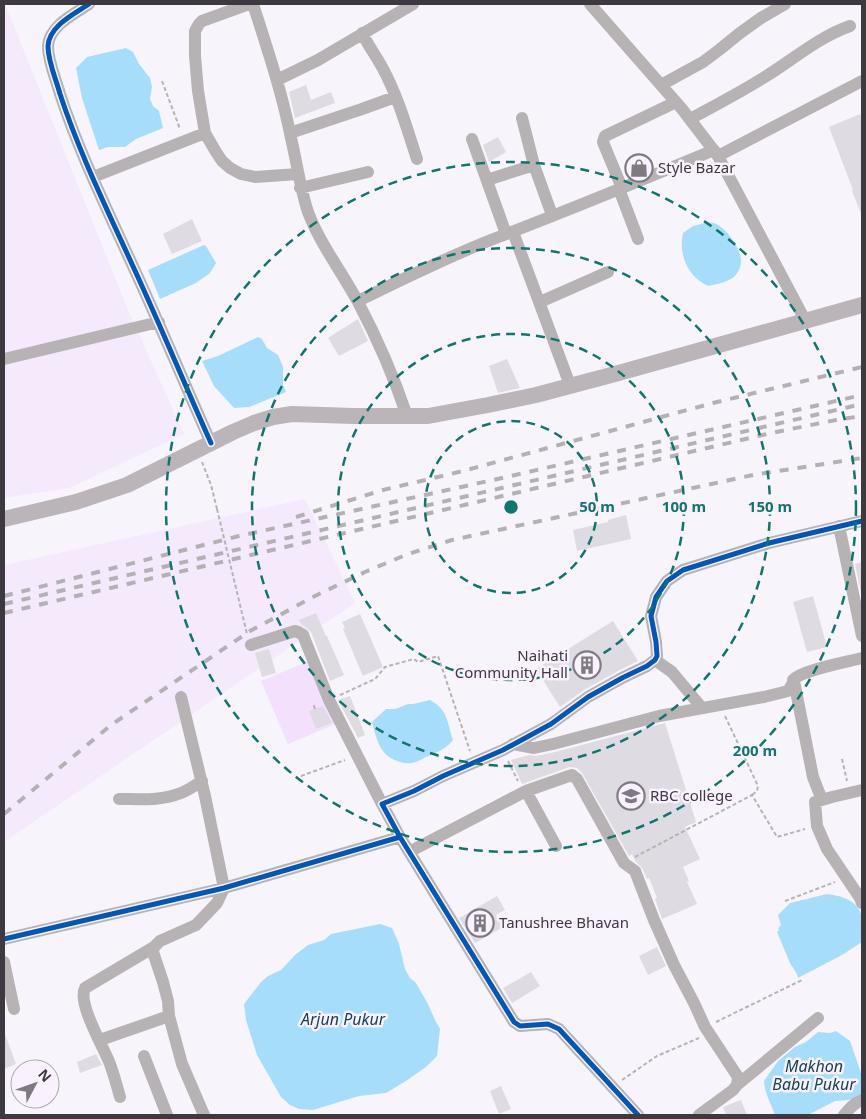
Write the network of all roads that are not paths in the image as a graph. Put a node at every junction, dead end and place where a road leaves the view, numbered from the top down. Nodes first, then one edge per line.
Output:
1 (88, 4) edge
2 (251, 4) edge
3 (413, 4) edge
4 (590, 4) edge
5 (785, 4) edge
6 (850, 26) dead end
7 (362, 34) junction
8 (277, 80) junction
9 (862, 81) edge
10 (661, 85) junction
11 (395, 97) junction
12 (676, 102) junction
13 (522, 118) dead end
14 (690, 119) junction
15 (206, 133) junction
16 (290, 133) junction
17 (472, 139) dead end
18 (716, 153) junction
19 (417, 159) dead end
20 (534, 165) junction
21 (368, 172) dead end
22 (298, 174) junction
23 (92, 178) junction
24 (487, 180) junction
25 (300, 188) junction
26 (621, 189) junction
27 (552, 215) junction
28 (510, 233) junction
29 (638, 239) dead end
30 (608, 272) dead end
31 (358, 301) junction
32 (540, 302) junction
33 (862, 305) edge
34 (805, 320) junction
35 (159, 322) junction
36 (4, 359) edge
37 (570, 385) junction
38 (407, 416) junction
39 (204, 447) junction
40 (4, 519) edge
41 (862, 521) edge
42 (839, 526) junction
43 (862, 636) edge
44 (249, 639) road end
45 (862, 658) edge
46 (655, 660) junction
47 (794, 681) junction
48 (181, 697) dead end
49 (702, 708) junction
50 (508, 747) junction
51 (202, 781) junction
52 (524, 792) junction
53 (856, 792) edge
54 (119, 799) dead end
55 (822, 800) junction
56 (382, 804) junction
57 (400, 837) junction
58 (556, 846) dead end
59 (409, 852) junction
60 (224, 888) junction
61 (862, 903) edge
62 (4, 939) edge
63 (154, 947) junction
64 (4, 962) edge
65 (14, 1009) dead end
66 (169, 1016) junction
67 (818, 1018) dead end
68 (100, 1040) junction
69 (144, 1056) dead end
70 (737, 1084) junction
71 (120, 1097) dead end
72 (862, 1100) edge
73 (166, 1115) edge
74 (204, 1115) edge
75 (638, 1115) edge
76 (699, 1115) edge
77 (844, 1115) edge

1 - 23 street
2 - 8 street
2 - 15 street
3 - 7 street
4 - 10 street
5 - 10 street
6 - 14 street
7 - 8 street
7 - 11 street
8 - 16 street
9 - 18 street
10 - 12 street
11 - 16 street
11 - 19 street
12 - 14 street
12 - 26 street
13 - 20 street
14 - 18 street
15 - 22 street
15 - 23 street
16 - 22 street
17 - 24 street
18 - 26 street
18 - 34 street
20 - 24 street
20 - 27 street
21 - 25 street
22 - 25 street
23 - 35 street
24 - 28 street
25 - 31 street
26 - 27 street
26 - 29 street
27 - 28 street
28 - 31 street
28 - 32 street
30 - 32 street
31 - 38 street
32 - 37 street
33 - 34 main road
34 - 37 main road
35 - 36 street
35 - 39 street
37 - 38 main road
38 - 39 main road
39 - 40 main road
41 - 42 street
42 - 43 street
42 - 46 street
44 - 56 street
45 - 47 street
46 - 49 street
46 - 50 street
47 - 49 street
47 - 55 street
48 - 51 street
49 - 50 street
50 - 56 street
51 - 54 street
51 - 60 street
52 - 58 street
52 - 59 street
52 - 70 street
53 - 55 street
55 - 61 street
56 - 57 street
57 - 59 street
57 - 60 street
59 - 75 street
60 - 62 street
60 - 63 street
63 - 66 street
63 - 68 street
64 - 65 street
66 - 68 street
66 - 74 street
67 - 70 street
68 - 71 street
69 - 73 street
70 - 76 street
72 - 77 street

